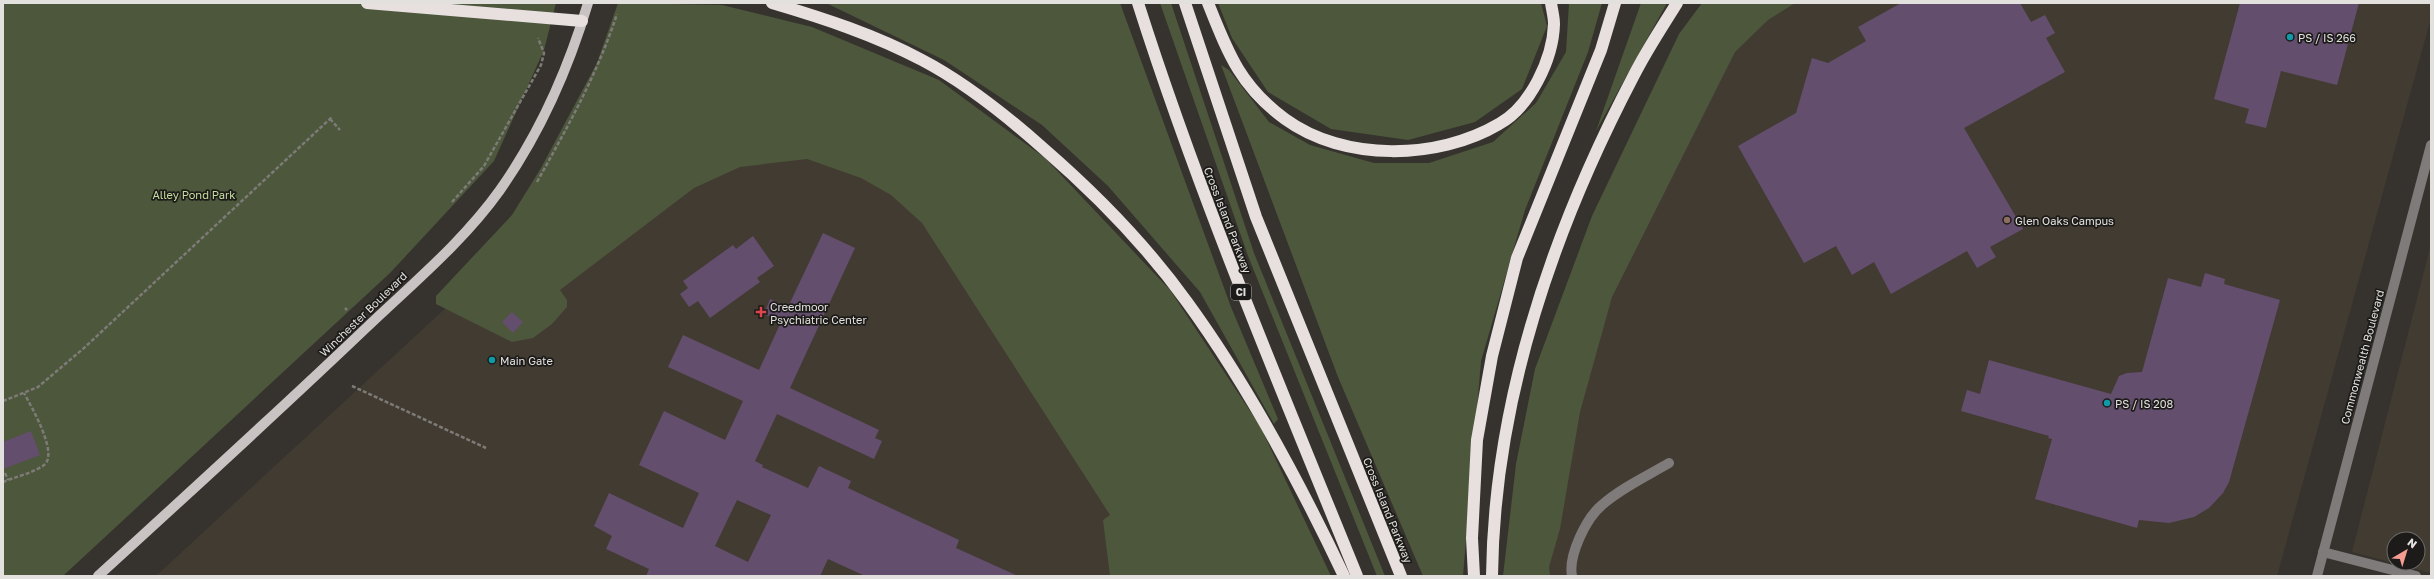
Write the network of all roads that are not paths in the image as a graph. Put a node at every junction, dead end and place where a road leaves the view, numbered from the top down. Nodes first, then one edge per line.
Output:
1 (367, 3) edge
2 (588, 3) edge
3 (772, 3) edge
4 (1138, 3) edge
5 (1185, 3) edge
6 (1208, 3) edge
7 (1551, 3) edge
8 (1615, 3) edge
9 (1677, 3) edge
10 (582, 21) junction
11 (2431, 145) edge
12 (1669, 463) dead end
13 (2324, 552) junction
14 (98, 576) edge
15 (1344, 576) edge
16 (1357, 576) edge
17 (1401, 576) edge
18 (1474, 576) edge
19 (1492, 576) edge
20 (1572, 576) edge
21 (2317, 576) edge
22 (2416, 576) edge

1 - 10 highway
2 - 10 main road, Winchester Boulevard
3 - 15 highway
4 - 16 highway, Cross Island Parkway / CI
5 - 17 highway, Cross Island Parkway
6 - 7 highway
8 - 18 highway
9 - 19 highway
10 - 14 main road, Winchester Boulevard
11 - 13 street, Commonwealth Boulevard
12 - 20 street
13 - 21 street, Commonwealth Boulevard
13 - 22 street

